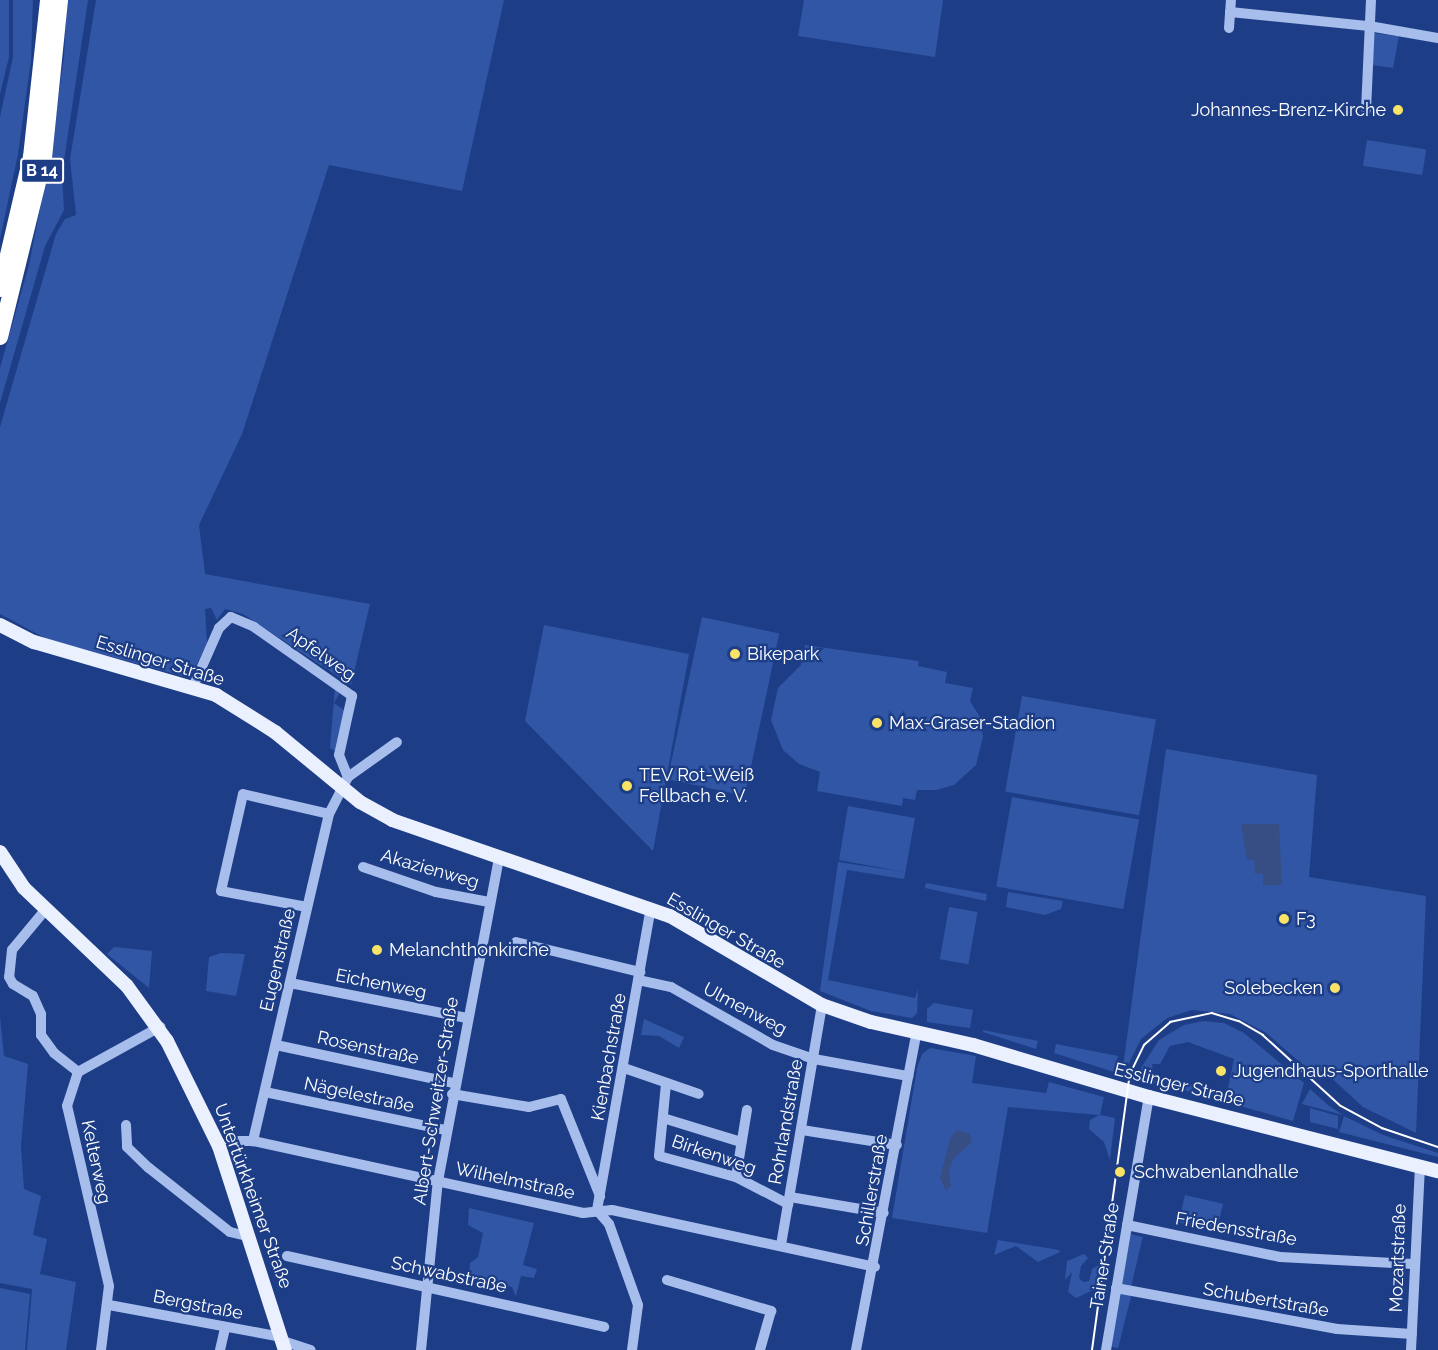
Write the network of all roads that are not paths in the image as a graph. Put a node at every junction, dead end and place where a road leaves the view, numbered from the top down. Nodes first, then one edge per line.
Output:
1 (48, 0) edge
2 (60, 0) edge
3 (1231, 0) edge
4 (1371, 0) edge
5 (1230, 12) junction
6 (1369, 26) junction
7 (1229, 28) dead end
8 (1438, 38) edge
9 (1366, 110) dead end
10 (0, 289) edge
11 (0, 338) edge
12 (0, 625) edge
13 (194, 687) junction
14 (397, 742) dead end
15 (345, 783) junction
16 (329, 814) junction
17 (0, 852) edge
18 (499, 859) junction
19 (363, 867) dead end
20 (489, 902) junction
21 (307, 907) junction
22 (651, 908) junction
23 (46, 909) junction
24 (516, 942) dead end
25 (639, 976) junction
26 (290, 983) junction
27 (822, 1005) junction
28 (466, 1018) junction
29 (160, 1027) junction
30 (916, 1035) junction
31 (276, 1045) junction
32 (813, 1059) junction
33 (624, 1068) junction
34 (78, 1072) junction
35 (908, 1077) junction
36 (666, 1084) junction
37 (453, 1089) junction
38 (265, 1092) junction
39 (699, 1094) dead end
40 (1149, 1097) junction
41 (747, 1110) dead end
42 (663, 1118) junction
43 (126, 1125) dead end
44 (446, 1130) junction
45 (802, 1130) junction
46 (253, 1141) junction
47 (741, 1142) junction
48 (897, 1145) junction
49 (219, 1146) junction
50 (1420, 1167) junction
51 (1438, 1171) edge
52 (736, 1177) junction
53 (438, 1181) junction
54 (600, 1197) junction
55 (789, 1200) junction
56 (597, 1210) junction
57 (884, 1213) junction
58 (1127, 1224) junction
59 (248, 1236) junction
60 (781, 1245) junction
61 (287, 1256) dead end
62 (1413, 1264) junction
63 (875, 1268) junction
64 (667, 1280) dead end
65 (428, 1288) junction
66 (1116, 1288) junction
67 (109, 1305) junction
68 (225, 1328) junction
69 (604, 1328) dead end
70 (1412, 1334) junction
71 (284, 1342) edge
72 (101, 1350) edge
73 (220, 1350) edge
74 (311, 1350) edge
75 (421, 1350) edge
76 (632, 1350) edge
77 (760, 1350) edge
78 (856, 1350) edge
79 (1106, 1350) edge
80 (1411, 1350) edge

1 - 10 highway, B 14
2 - 11 highway, B 14
3 - 5 street
4 - 6 street
5 - 6 street
5 - 7 street
6 - 8 street
6 - 9 street
12 - 13 main road, Esslinger Straße
13 - 15 main road, Esslinger Straße
13 - 15 street, Apfelweg
14 - 15 street, Eugenstraße
15 - 16 street, Eugenstraße
15 - 18 main road, Esslinger Straße
16 - 21 street, Eugenstraße
16 - 21 street
17 - 23 main road, Untertürkheimer Straße
18 - 20 street, Albert-Schweitzer-Straße
18 - 22 main road, Esslinger Straße
19 - 20 street, Akazienweg
20 - 28 street, Albert-Schweitzer-Straße
21 - 26 street, Eugenstraße
22 - 25 street, Kienbachstraße
22 - 27 main road, Esslinger Straße
23 - 29 main road, Untertürkheimer Straße
23 - 34 street
24 - 25 street, Ulmenweg
25 - 32 street, Ulmenweg
25 - 33 street, Kienbachstraße
26 - 28 street, Eichenweg
26 - 31 street, Eugenstraße
27 - 30 main road, Esslinger Straße
27 - 32 street, Rohrlandstraße
28 - 37 street, Albert-Schweitzer-Straße
29 - 34 street
29 - 49 main road, Untertürkheimer Straße
30 - 35 street, Schillerstraße
30 - 40 main road, Esslinger Straße
31 - 37 street, Rosenstraße
31 - 38 street, Eugenstraße
32 - 35 street, Ulmenweg
32 - 45 street, Rohrlandstraße
33 - 36 street
33 - 54 street, Kienbachstraße
34 - 67 street, Kelterweg
35 - 48 street, Schillerstraße
36 - 39 street
36 - 42 street, Birkenweg
37 - 44 street, Albert-Schweitzer-Straße
37 - 54 street, Rosenstraße
38 - 44 street, Nägelestraße
38 - 46 street, Eugenstraße
40 - 50 main road, Esslinger Straße
40 - 58 street, Tainer Straße
41 - 47 street
42 - 47 street
42 - 52 street, Birkenweg
43 - 59 street
44 - 53 street, Albert-Schweitzer-Straße
45 - 48 street
45 - 55 street, Rohrlandstraße
46 - 49 street, Wilhelmstraße
46 - 53 street, Wilhelmstraße
47 - 52 street
48 - 57 street, Schillerstraße
49 - 59 main road, Untertürkheimer Straße
50 - 51 main road, Esslinger Straße
50 - 62 street, Mozartstraße
52 - 55 street, Birkenweg
53 - 56 street, Wilhelmstraße
53 - 65 street, Albert-Schweitzer-Straße
54 - 56 street, Kienbachstraße
55 - 57 street, Birkenweg
55 - 60 street, Rohrlandstraße
56 - 60 street, Wilhelmstraße
56 - 76 street
57 - 63 street, Schillerstraße
58 - 62 street, Friedensstraße
58 - 66 street, Tainer Straße
59 - 71 main road, Untertürkheimer Straße
60 - 63 street, Wilhelmstraße
61 - 65 street, Schwabstraße
62 - 70 street, Mozartstraße
63 - 78 street, Schillerstraße
64 - 77 street
65 - 69 street, Schwabstraße
65 - 75 street, Albert-Schweitzer-Straße
66 - 70 street, Schubertstraße
66 - 79 street, Tainer Straße
67 - 68 street, Bergstraße
67 - 72 street, Kelterweg
68 - 71 street, Bergstraße
68 - 73 street
70 - 80 street, Mozartstraße
71 - 74 street, Bergstraße

